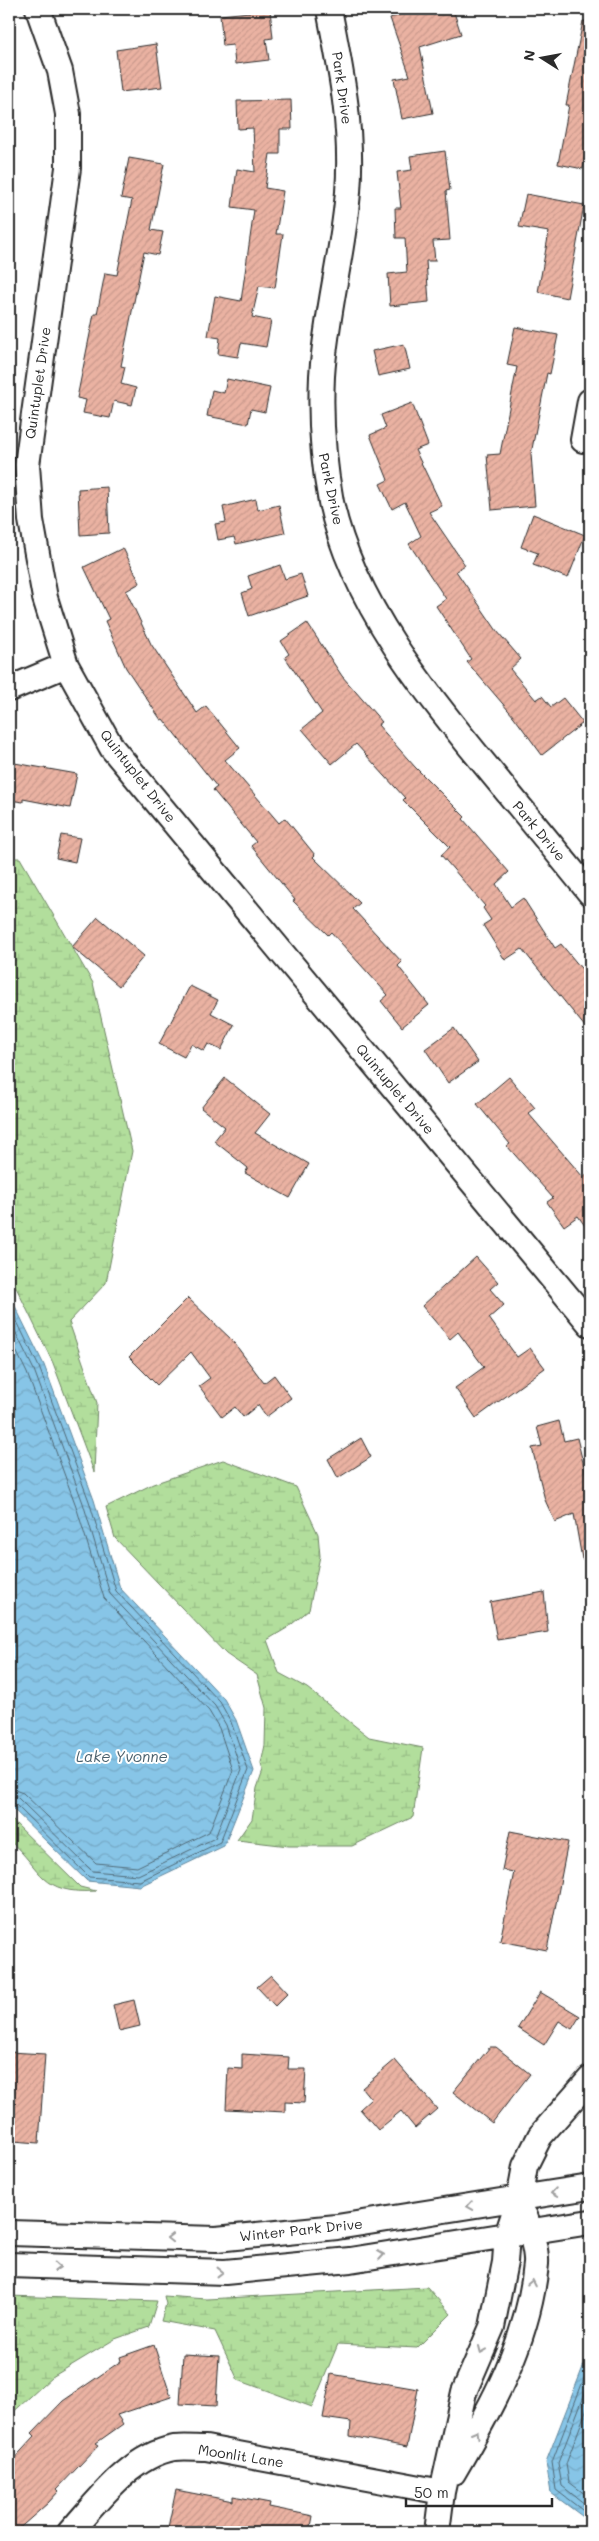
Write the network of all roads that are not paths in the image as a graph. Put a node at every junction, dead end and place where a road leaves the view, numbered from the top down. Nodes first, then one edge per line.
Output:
1 (38, 9) edge
2 (329, 9) edge
3 (590, 401) edge
4 (583, 440) dead end
5 (66, 665) junction
6 (9, 689) edge
7 (590, 892) edge
8 (590, 1324) edge
9 (590, 2078) edge
10 (590, 2187) edge
11 (519, 2199) junction
12 (590, 2222) edge
13 (530, 2231) junction
14 (9, 2233) edge
15 (507, 2235) junction
16 (9, 2265) edge
17 (492, 2327) junction
18 (519, 2342) junction
19 (442, 2492) junction
20 (70, 2532) edge
21 (437, 2532) edge

1 - 5 street, Quintuplet Drive
2 - 7 street, Park Drive
3 - 4 street
5 - 6 street
5 - 8 street, Quintuplet Drive
9 - 11 street
10 -> 11 street, Winter Park Drive
11 - 13 street
11 -> 14 street, Winter Park Drive
11 - 15 street
12 - 13 street
13 - 15 street
18 -> 13 street
16 -> 15 street
15 - 17 street
17 - 18 street
17 -> 19 street
19 -> 18 street
19 - 20 street, Moonlit Lane
19 - 21 street

